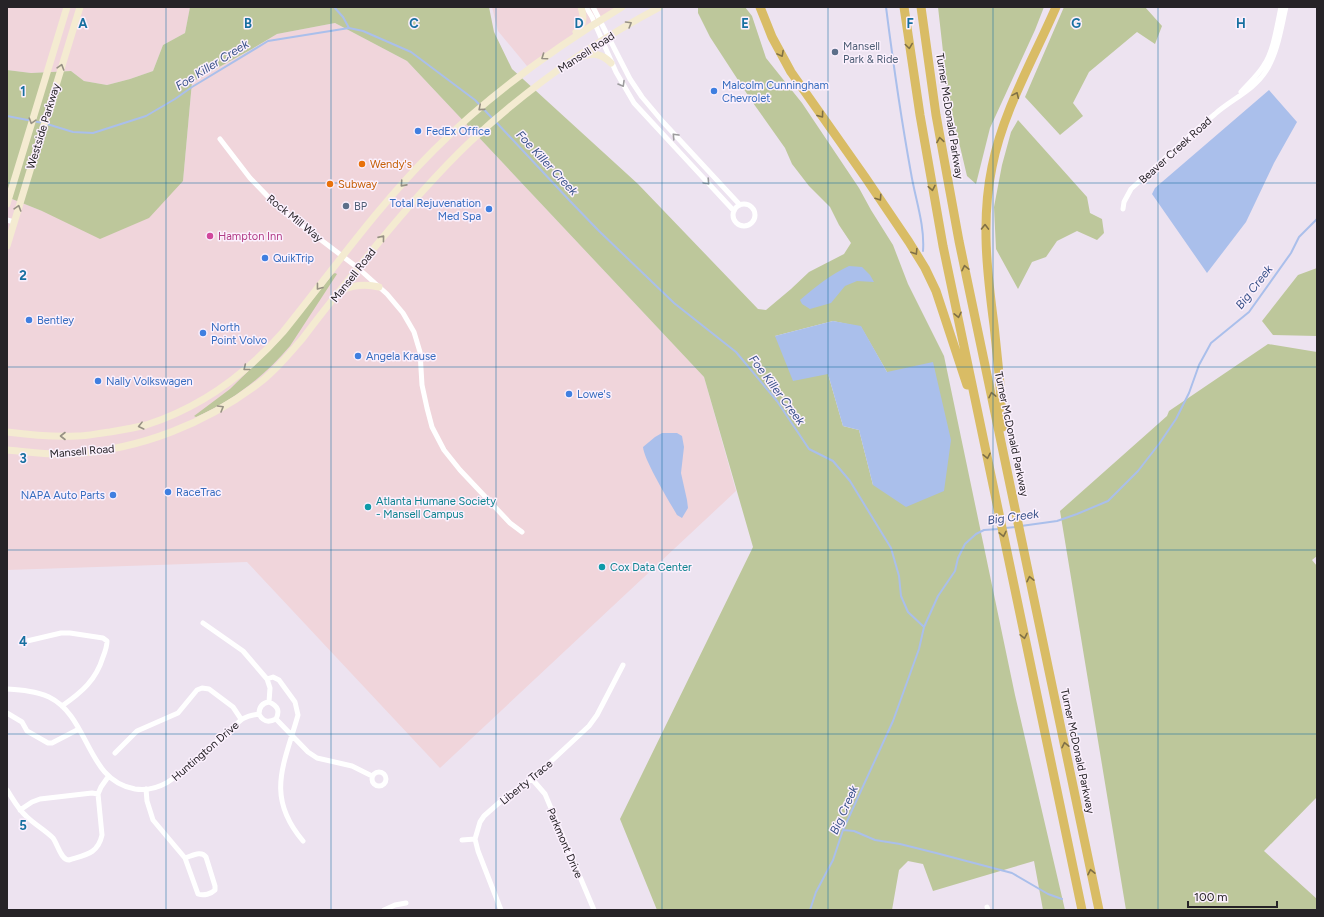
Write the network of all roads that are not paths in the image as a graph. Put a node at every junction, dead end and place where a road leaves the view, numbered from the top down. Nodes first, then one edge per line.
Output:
1 (80, 7) edge
2 (581, 7) edge
3 (586, 7) edge
4 (593, 7) edge
5 (622, 7) edge
6 (660, 7) edge
7 (904, 7) edge
8 (922, 7) edge
9 (1056, 7) edge
10 (1281, 7) edge
11 (1286, 7) edge
12 (66, 8) edge
13 (760, 8) edge
14 (598, 22) junction
15 (605, 39) junction
16 (558, 47) junction
17 (568, 63) junction
18 (611, 63) junction
19 (1236, 97) junction
20 (220, 139) dead end
21 (7, 204) edge
22 (740, 205) junction
23 (1123, 209) dead end
24 (734, 211) junction
25 (10, 221) edge
26 (7, 246) edge
27 (343, 256) junction
28 (358, 268) junction
29 (379, 287) junction
30 (340, 291) junction
31 (980, 423) junction
32 (7, 432) edge
33 (7, 450) edge
34 (1005, 461) junction
35 (522, 532) dead end
36 (203, 623) dead end
37 (27, 641) dead end
38 (623, 664) dead end
39 (267, 679) junction
40 (7, 689) edge
41 (269, 702) junction
42 (62, 706) junction
43 (7, 713) edge
44 (259, 714) junction
45 (241, 719) junction
46 (276, 719) junction
47 (79, 728) junction
48 (292, 735) junction
49 (115, 753) dead end
50 (372, 776) dead end
51 (108, 777) junction
52 (532, 779) junction
53 (146, 789) junction
54 (7, 790) edge
55 (98, 794) junction
56 (20, 810) junction
57 (475, 839) junction
58 (462, 840) dead end
59 (302, 841) dead end
60 (185, 858) junction
61 (406, 903) dead end
62 (384, 910) edge
63 (501, 910) edge
64 (594, 910) edge
65 (1082, 910) edge
66 (1100, 910) edge

25 -> 1 main road, Westside Parkway
2 - 16 main road
3 - 14 street
4 - 14 street
5 - 14 main road, Mansell Road
15 -> 6 main road, Mansell Road
7 -> 31 highway
34 -> 8 highway, Turner McDonald Parkway
34 -> 9 highway
10 - 19 street, Beaver Creek Road
11 - 19 street, Beaver Creek Road
12 -> 21 main road, Westside Parkway
13 -> 31 highway
14 - 15 street
14 - 16 main road, Mansell Road
15 - 17 main road, Mansell Road
15 - 18 street
22 -> 15 street
16 -> 27 main road, Mansell Road
17 - 18 main road
28 -> 17 main road, Mansell Road
18 -> 24 street
19 - 23 street, Beaver Creek Road
20 - 27 street, Rock Mill Way
22 - 24 street
22 - 24 street
25 - 26 main road, Westside Parkway
27 - 28 street, Rock Mill Way
27 -> 32 main road, Mansell Road
28 - 29 street, Rock Mill Way
28 - 30 main road, Mansell Road
29 - 30 main road
29 - 35 street, Rock Mill Way
33 -> 30 main road, Mansell Road
31 -> 65 highway
66 -> 34 highway, Turner McDonald Parkway
36 - 39 street
37 - 42 street
38 - 52 street, Liberty Trace
39 - 41 street
39 - 48 street
40 - 42 street, Huntington Drive
41 - 44 street
41 - 46 street
42 - 47 street, Huntington Drive
43 - 47 street
44 - 45 street, Huntington Drive
44 - 46 street
45 - 49 street
45 - 53 street, Huntington Drive
46 - 48 street
47 - 51 street, Huntington Drive
48 - 50 street
48 - 59 street
51 - 53 street, Huntington Drive
51 - 55 street
52 - 57 street, Liberty Trace
52 - 64 street, Parkmont Drive
53 - 60 street
54 - 56 street
55 - 56 street
55 - 56 street
57 - 58 street
57 - 63 street
60 - 60 street
61 - 62 street

